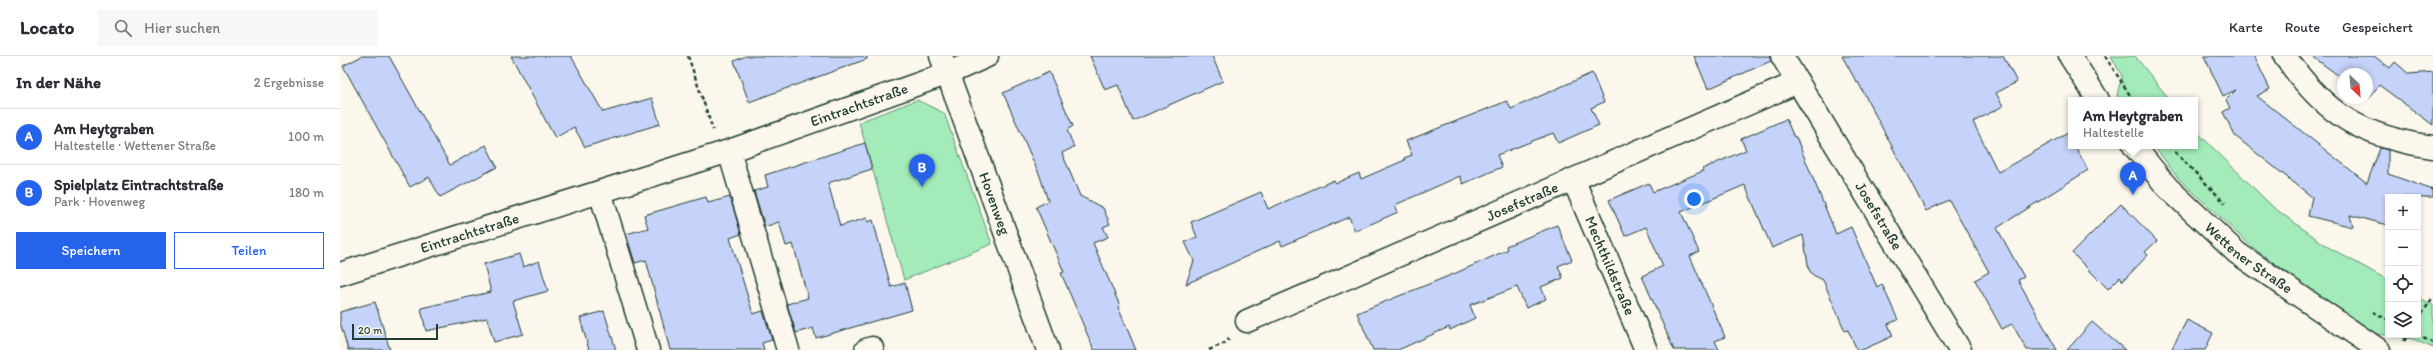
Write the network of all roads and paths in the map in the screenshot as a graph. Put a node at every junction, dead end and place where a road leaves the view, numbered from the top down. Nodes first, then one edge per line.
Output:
1 (688, 56) edge
2 (987, 56) edge
3 (1782, 56) edge
4 (2070, 56) edge
5 (2105, 56) edge
6 (2285, 56) edge
7 (945, 64) edge
8 (1798, 82) junction
9 (2096, 97) edge
10 (2131, 97) edge
11 (2433, 147) edge
12 (2136, 149) edge
13 (729, 150) junction
14 (2174, 151) dead end
15 (1574, 181) junction
16 (600, 192) junction
17 (2227, 205) dead end
18 (340, 274) edge
19 (2433, 297) edge
20 (2370, 311) dead end
21 (2421, 315) edge
22 (2385, 318) edge
23 (1247, 321) dead end
24 (2421, 337) edge
25 (2433, 343) edge
26 (648, 350) edge
27 (788, 350) edge
28 (1048, 350) edge
29 (1646, 350) edge
30 (1960, 350) edge
31 (2379, 350) edge

1 - 13 path
2 - 7 street, Eintrachtstraße
3 - 8 street, Josefstraße
4 - 9 street
5 - 10 path
6 - 11 street
7 - 13 street, Eintrachtstraße
7 - 28 street, Hovenweg
8 - 15 street, Josefstraße
8 - 30 street, Josefstraße
12 - 31 street, Wettener Straße
13 - 16 street, Eintrachtstraße
13 - 27 street
14 - 17 path
15 - 23 street, Josefstraße
15 - 29 street, Mechthildstraße
16 - 18 street, Eintrachtstraße
16 - 26 street
19 - 21 path
20 - 22 path
24 - 25 path

